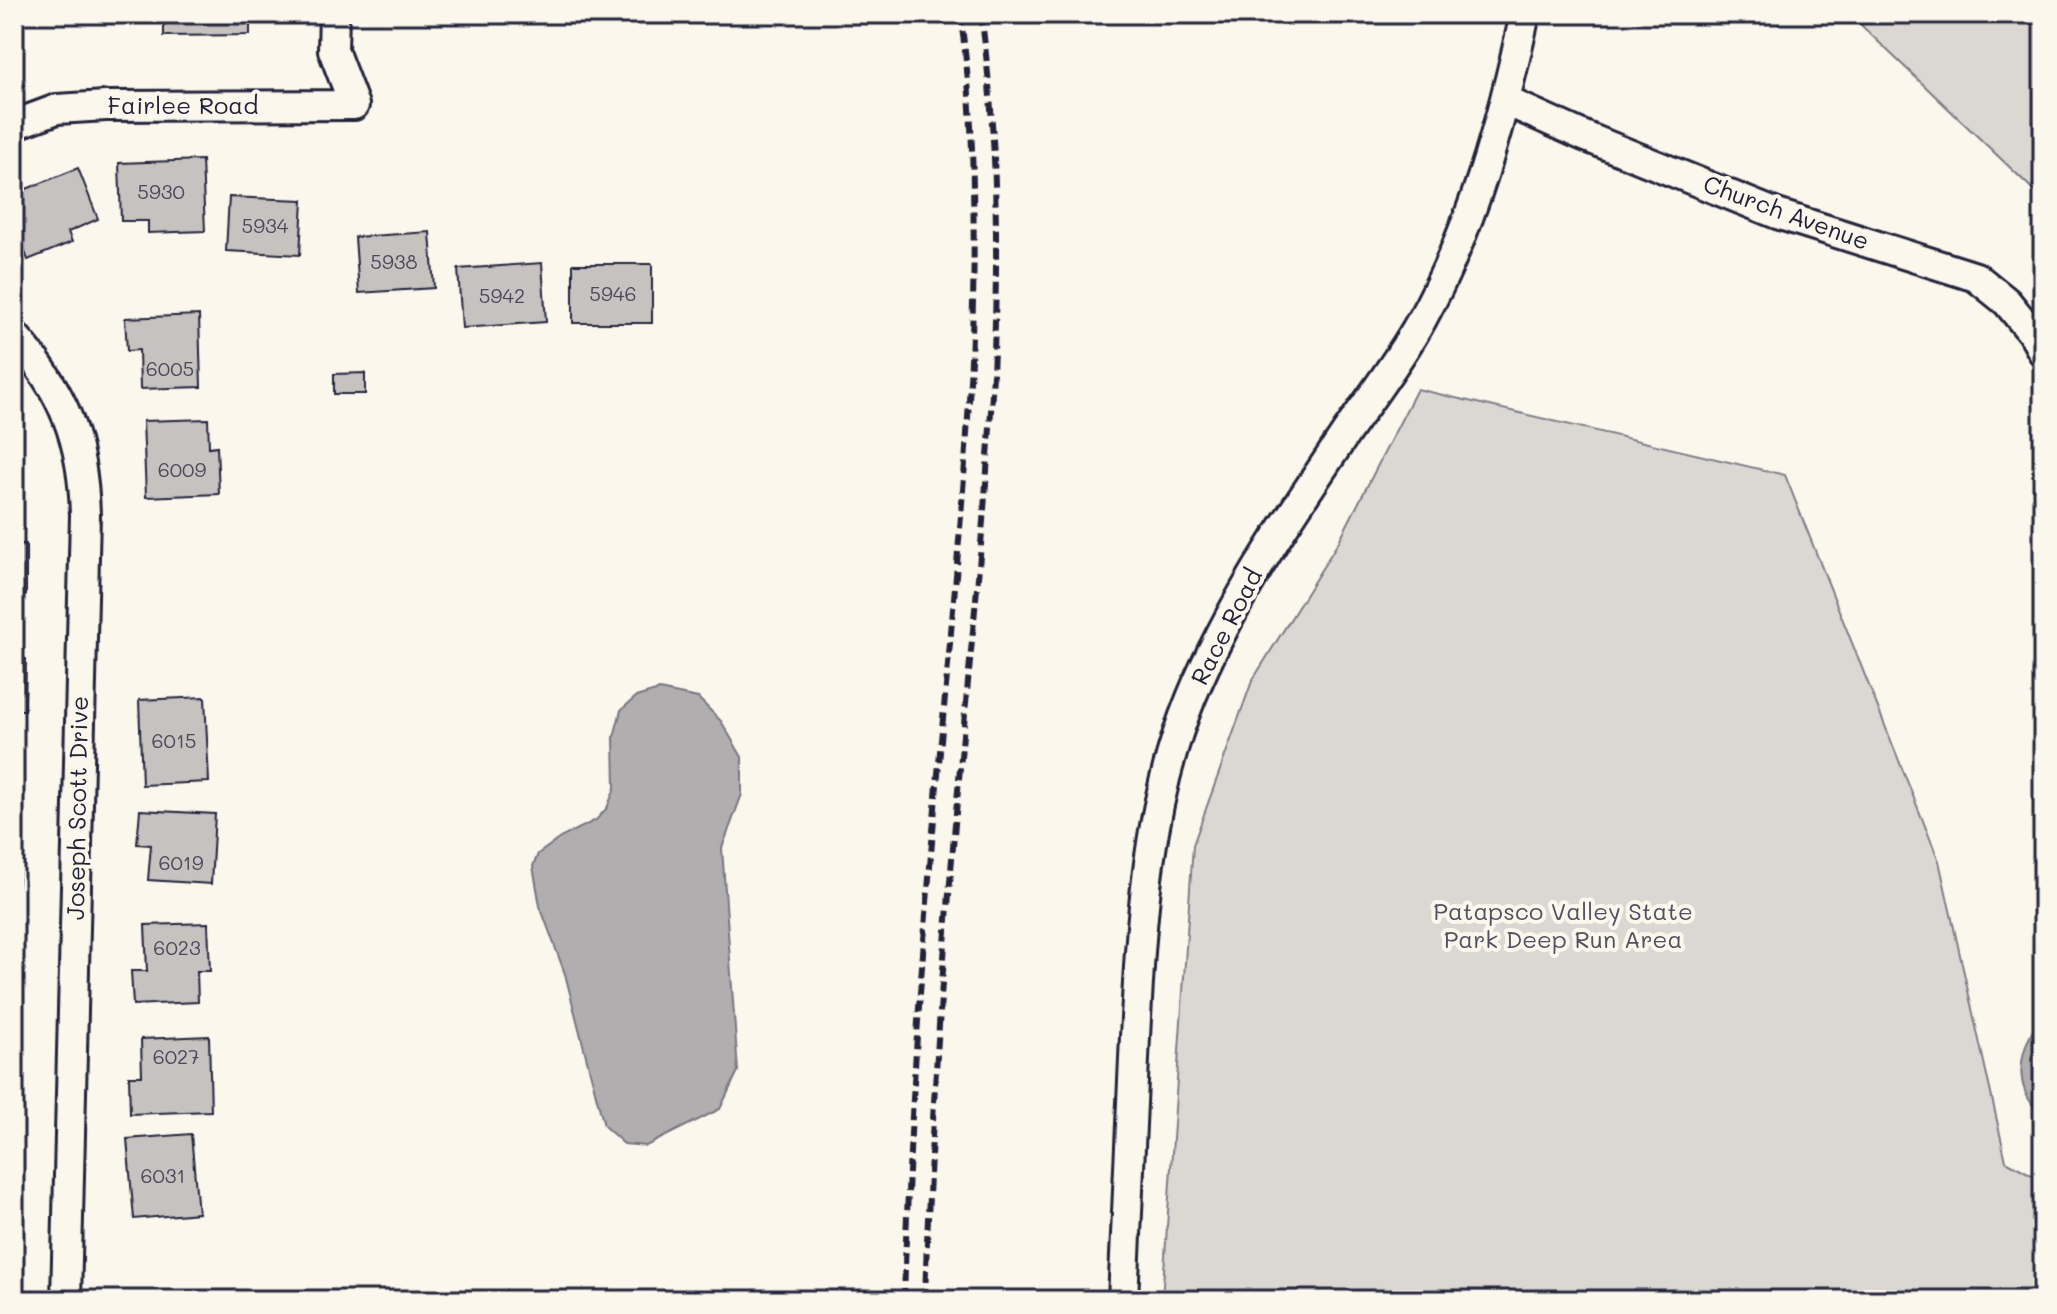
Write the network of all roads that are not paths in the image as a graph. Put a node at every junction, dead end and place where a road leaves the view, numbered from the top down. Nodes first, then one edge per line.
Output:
1 (334, 14) edge
2 (1525, 14) edge
3 (1506, 101) junction
4 (14, 125) edge
5 (14, 335) edge
6 (2043, 352) edge
7 (66, 1300) edge
8 (1123, 1300) edge

1 - 4 street, Fairlee Road
2 - 3 street, Race Road
3 - 6 street, Church Avenue
3 - 8 street, Race Road
5 - 7 street, Joseph Scott Drive

